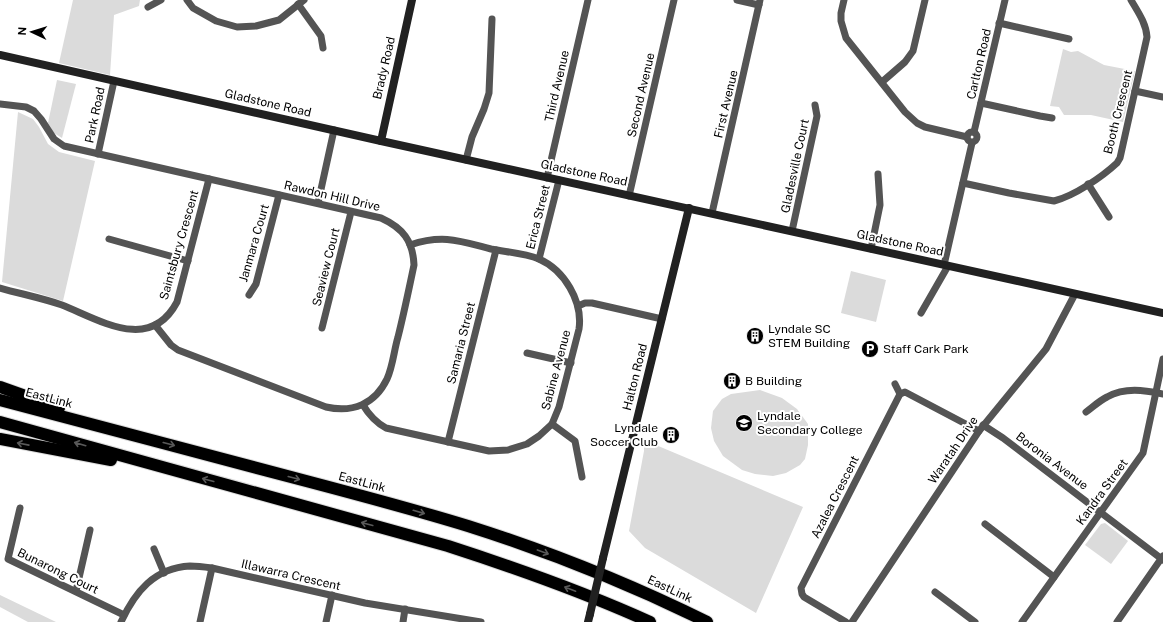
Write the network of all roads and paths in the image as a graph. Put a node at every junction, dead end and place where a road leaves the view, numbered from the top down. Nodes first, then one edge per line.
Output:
1 (161, 0) edge
2 (187, 0) edge
3 (412, 0) edge
4 (588, 0) edge
5 (674, 0) edge
6 (737, 0) edge
7 (844, 0) edge
8 (925, 0) edge
9 (1005, 0) edge
10 (1131, 0) edge
11 (301, 2) edge
12 (760, 2) edge
13 (148, 8) dead end
14 (492, 19) dead end
15 (999, 23) junction
16 (1069, 39) dead end
17 (323, 48) dead end
18 (0, 55) edge
19 (114, 81) junction
20 (882, 82) junction
21 (1135, 91) junction
22 (1163, 97) edge
23 (981, 103) junction
24 (0, 104) edge
25 (815, 104) dead end
26 (1052, 118) dead end
27 (334, 130) junction
28 (971, 137) junction
29 (381, 141) junction
30 (98, 154) junction
31 (466, 160) junction
32 (878, 174) dead end
33 (547, 178) junction
34 (208, 179) junction
35 (559, 180) junction
36 (963, 182) junction
37 (1088, 184) junction
38 (279, 195) junction
39 (629, 196) junction
40 (318, 203) junction
41 (689, 208) junction
42 (351, 212) junction
43 (712, 213) junction
44 (1109, 217) dead end
45 (792, 231) junction
46 (109, 239) dead end
47 (410, 245) junction
48 (871, 249) junction
49 (496, 250) junction
50 (539, 259) junction
51 (188, 261) junction
52 (946, 265) junction
53 (0, 288) edge
54 (1075, 294) junction
55 (249, 295) dead end
56 (578, 306) junction
57 (921, 313) dead end
58 (1163, 313) edge
59 (662, 319) junction
60 (155, 325) junction
61 (322, 328) dead end
62 (526, 353) dead end
63 (1163, 359) edge
64 (571, 363) junction
65 (895, 384) dead end
66 (0, 387) edge
67 (1159, 393) edge
68 (900, 394) junction
69 (0, 400) edge
70 (363, 404) junction
71 (1086, 412) dead end
72 (0, 422) edge
73 (552, 424) junction
74 (982, 426) junction
75 (131, 434) junction
76 (0, 439) edge
77 (448, 442) junction
78 (171, 470) junction
79 (582, 477) dead end
80 (20, 508) dead end
81 (1101, 512) junction
82 (985, 524) dead end
83 (90, 530) dead end
84 (154, 549) dead end
85 (1162, 558) edge
86 (212, 568) junction
87 (164, 573) junction
88 (1054, 577) junction
89 (76, 591) junction
90 (935, 592) dead end
91 (332, 596) junction
92 (405, 609) junction
93 (589, 618) edge
94 (122, 619) edge
95 (200, 622) edge
96 (326, 622) edge
97 (402, 622) edge
98 (481, 622) edge
99 (650, 622) edge
100 (707, 622) edge
101 (846, 622) edge
102 (852, 622) edge
103 (975, 622) edge
104 (1022, 622) edge
105 (1117, 622) edge

1 - 13 street
2 - 11 street
3 - 29 main road, Brady Road
4 - 33 street, Third Avenue
5 - 39 street, Second Avenue
6 - 12 street
7 - 20 street
8 - 20 street
9 - 15 street, Carlton Road
10 - 21 street, Booth Crescent
11 - 17 street
12 - 43 street, First Avenue
14 - 31 street
15 - 16 street
15 - 23 street, Carlton Road
18 - 19 main road, Gladstone Road
19 - 27 main road, Gladstone Road
19 - 30 street, Park Road
20 - 28 street
21 - 22 street
21 - 37 street, Booth Crescent
23 - 26 street
23 - 28 street, Carlton Road
24 - 30 street, Rawdon Hill Drive
25 - 45 street, Gladesville Court
27 - 29 main road, Gladstone Road
27 - 40 street
28 - 36 street, Carlton Road
29 - 31 main road, Gladstone Road
30 - 34 street, Rawdon Hill Drive
31 - 33 main road, Gladstone Road
32 - 48 street
33 - 35 main road, Gladstone Road
34 - 38 street, Rawdon Hill Drive
34 - 51 street, Saintsbury Crescent
35 - 39 main road, Gladstone Road
35 - 50 street, Erica Street
36 - 37 street, Booth Crescent
36 - 52 street, Carlton Road
37 - 44 street
38 - 40 street, Rawdon Hill Drive
38 - 55 street, Janmara Court
39 - 41 main road, Gladstone Road
40 - 42 street, Rawdon Hill Drive
41 - 43 main road, Gladstone Road
41 - 59 main road, Halton Road
42 - 47 street, Rawdon Hill Drive
42 - 61 street, Seaview Court
43 - 45 main road, Gladstone Road
45 - 48 main road, Gladstone Road
46 - 51 street
47 - 49 street, Sabine Avenue
47 - 70 street, Rawdon Hill Drive
48 - 52 main road, Gladstone Road
49 - 50 street, Sabine Avenue
49 - 77 street, Samaria Street
50 - 56 street, Sabine Avenue
51 - 60 street, Saintsbury Crescent
52 - 54 main road, Gladstone Road
52 - 57 street, Carlton Road
53 - 60 street, Saintsbury Crescent
54 - 58 main road, Gladstone Road
54 - 74 street, Waratah Drive
56 - 59 street
56 - 64 street, Sabine Avenue
59 - 93 main road, Halton Road, bridge
60 - 70 street, Rawdon Hill Drive
62 - 64 street
63 - 67 street, Kandra Street
64 - 73 street, Sabine Avenue
65 - 68 street
66 - 75 highway
67 - 71 street
67 - 81 street, Kandra Street
68 - 74 street
68 - 101 street, Azalea Crescent
69 - 75 highway, EastLink
70 - 77 street, Sabine Avenue
78 -> 72 highway
73 - 77 street, Sabine Avenue
73 - 79 street
74 - 81 street, Boronia Avenue
74 - 102 street, Waratah Drive
75 -> 100 highway, EastLink
78 -> 76 highway
99 -> 78 highway
80 - 89 street, Bunarong Court
81 - 85 street, Boronia Avenue
81 - 88 street, Kandra Street
82 - 88 street
83 - 89 street
84 - 87 street
85 - 105 street
86 - 87 street, Illawarra Crescent
86 - 91 street, Illawarra Crescent
86 - 95 street
87 - 94 street, Illawarra Crescent
88 - 104 street, Kandra Street
89 - 94 street, Bunarong Court
90 - 103 street
91 - 92 street, Illawarra Crescent
91 - 96 street
92 - 97 street
92 - 98 street, Illawarra Crescent

